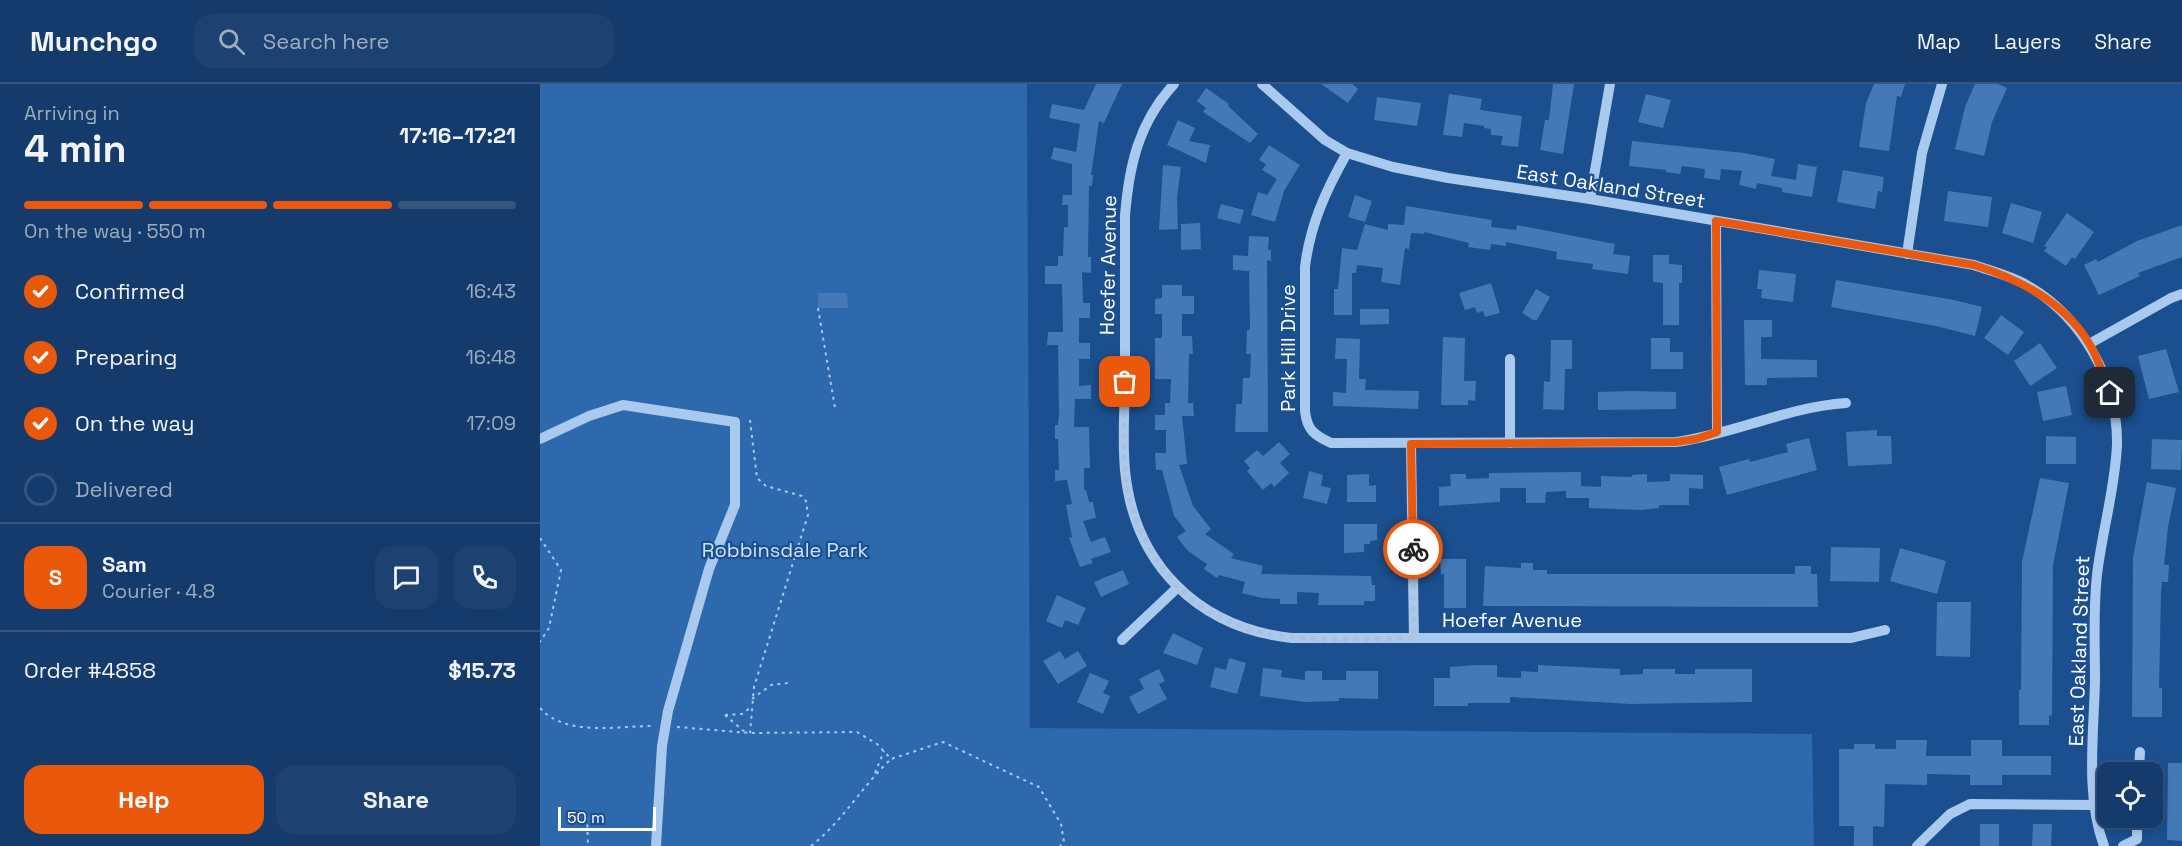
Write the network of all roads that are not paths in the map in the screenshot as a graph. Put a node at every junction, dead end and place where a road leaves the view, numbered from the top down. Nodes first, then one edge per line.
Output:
1 (1174, 84) edge
2 (1262, 84) edge
3 (1610, 84) edge
4 (1942, 84) edge
5 (1347, 153) junction
6 (1590, 199) junction
7 (1716, 221) junction
8 (1907, 254) junction
9 (2182, 294) edge
10 (2090, 344) junction
11 (1510, 359) dead end
12 (1846, 403) dead end
13 (1717, 432) junction
14 (540, 439) edge
15 (1510, 442) junction
16 (1411, 444) junction
17 (1177, 588) junction
18 (1885, 630) dead end
19 (1414, 638) junction
20 (1122, 640) dead end
21 (2140, 752) dead end
22 (2140, 762) edge
23 (2093, 805) junction
24 (2138, 828) edge
25 (656, 846) edge
26 (1917, 846) edge
27 (2104, 846) edge
28 (2123, 846) edge

1 - 17 street, Hoefer Avenue
2 - 5 street, East Oakland Street
3 - 6 street
4 - 8 street
5 - 6 street, East Oakland Street
5 - 16 street, Park Hill Drive
6 - 7 street, East Oakland Street
7 - 8 street, East Oakland Street
7 - 13 street
8 - 10 street, East Oakland Street
9 - 10 street
10 - 23 street, East Oakland Street
11 - 15 street
12 - 13 street, Park Hill Drive
13 - 15 street, Park Hill Drive
14 - 25 street
15 - 16 street, Park Hill Drive
16 - 19 street
17 - 19 street, Hoefer Avenue
17 - 20 street
18 - 19 street, Hoefer Avenue
21 - 22 street
23 - 26 street
23 - 27 street, East Oakland Street
24 - 28 street

